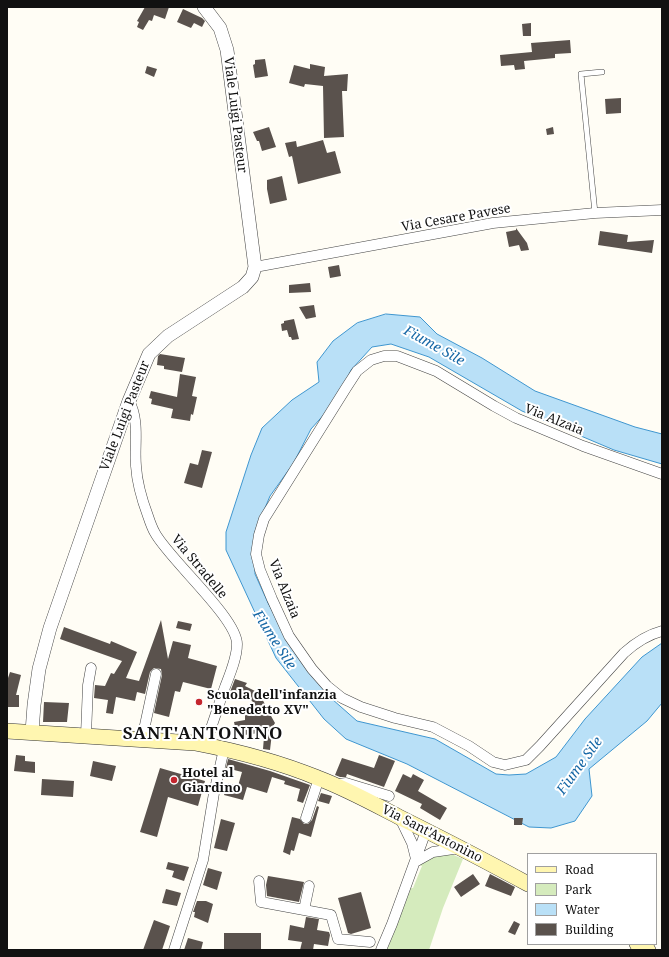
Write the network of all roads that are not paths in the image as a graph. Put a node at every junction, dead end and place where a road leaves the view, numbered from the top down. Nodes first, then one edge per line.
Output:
1 (204, 7) edge
2 (602, 72) dead end
3 (662, 210) edge
4 (595, 213) junction
5 (256, 267) junction
6 (129, 401) junction
7 (662, 474) edge
8 (662, 631) edge
9 (91, 668) dead end
10 (156, 674) dead end
11 (7, 731) edge
12 (32, 732) junction
13 (86, 735) junction
14 (142, 739) junction
15 (205, 745) junction
16 (224, 749) junction
17 (319, 778) junction
18 (335, 785) junction
19 (389, 796) dead end
20 (399, 817) junction
21 (306, 818) dead end
22 (426, 831) junction
23 (461, 848) junction
24 (416, 860) junction
25 (259, 881) dead end
26 (527, 883) edge
27 (309, 886) dead end
28 (304, 910) junction
29 (370, 942) dead end
30 (639, 945) edge
31 (174, 950) edge
32 (381, 950) edge
33 (648, 950) edge

1 - 5 street, Viale Luigi Pasteur
2 - 4 lane
3 - 4 street, Via Cesare Pavese
4 - 5 street, Via Cesare Pavese
5 - 6 street, Viale Luigi Pasteur
6 - 12 street, Viale Luigi Pasteur
6 - 15 street, Via Stradelle
7 - 8 street, Via Alzaia
9 - 13 street
10 - 14 street
11 - 12 main road, Via Sant'Antonino
12 - 13 main road, Via Sant'Antonino
13 - 14 main road, Via Sant'Antonino
14 - 15 main road, Via Sant'Antonino
15 - 16 main road, Via Sant'Antonino
16 - 17 main road, Via Sant'Antonino
16 - 31 street
17 - 18 main road, Via Sant'Antonino
17 - 21 street
18 - 19 street, Via Sant'Antonino
18 - 20 main road, Via Sant'Antonino
20 - 22 main road, Via Sant'Antonino
20 - 24 street
22 - 23 main road, Via Sant'Antonino
22 - 24 street
23 - 24 street
23 - 26 main road, Via Sant'Antonino
24 - 32 street
25 - 28 street
27 - 28 street
28 - 29 street
30 - 33 main road

